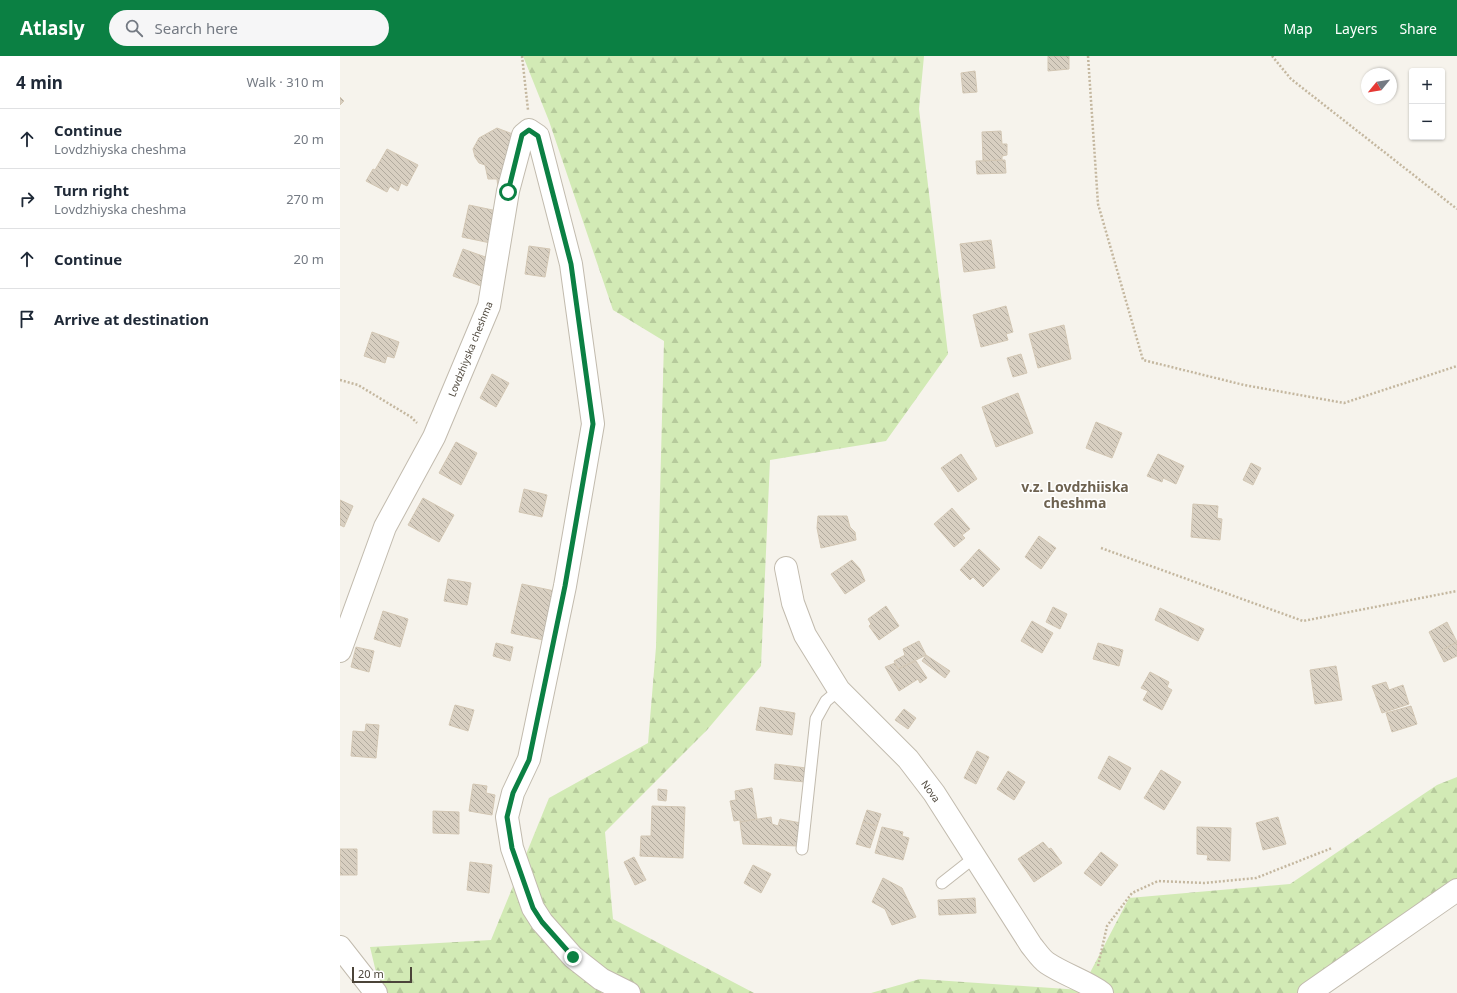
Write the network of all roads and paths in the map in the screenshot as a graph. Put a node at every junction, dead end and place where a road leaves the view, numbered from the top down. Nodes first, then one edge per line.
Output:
1 (522, 56) edge
2 (1088, 56) edge
3 (1272, 56) edge
4 (529, 130) junction
5 (1457, 209) edge
6 (1457, 366) edge
7 (340, 380) edge
8 (434, 437) junction
9 (1101, 548) dead end
10 (786, 568) dead end
11 (1457, 591) edge
12 (340, 651) edge
13 (839, 690) junction
14 (1332, 848) dead end
15 (802, 849) dead end
16 (975, 857) junction
17 (942, 883) dead end
18 (1457, 890) edge
19 (340, 947) edge
20 (1098, 990) edge
21 (376, 993) edge
22 (629, 993) edge
23 (1309, 993) edge

1 - 4 path
2 - 6 path
3 - 5 path
4 - 8 street, Lovdzhiyska cheshma
4 - 22 street
7 - 8 path
8 - 12 street, Lovdzhiyska cheshma
9 - 11 path
10 - 13 street, Nova
13 - 15 lane
13 - 16 street, Nova
14 - 20 path
16 - 17 lane
16 - 20 street, Nova
18 - 23 street
19 - 21 street

